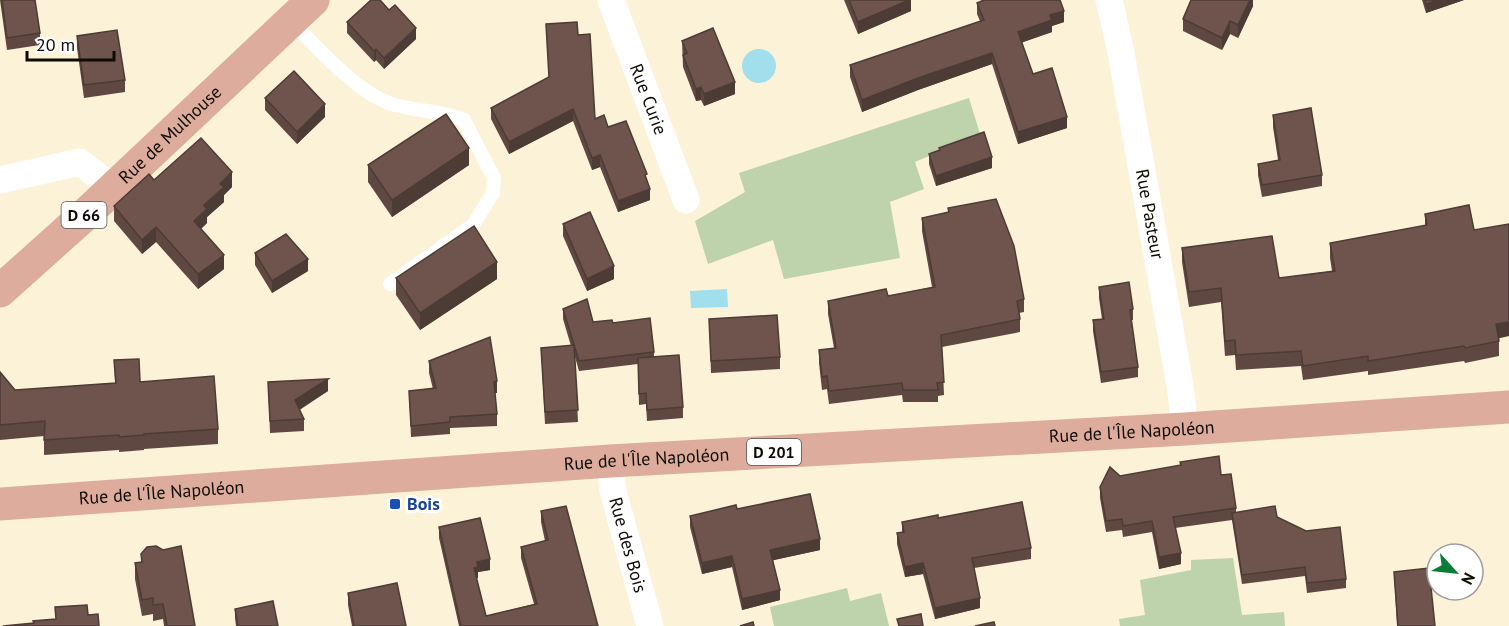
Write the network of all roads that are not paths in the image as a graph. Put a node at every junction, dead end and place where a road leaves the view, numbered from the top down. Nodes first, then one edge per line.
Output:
1 (611, 0) edge
2 (1109, 0) edge
3 (302, 10) edge
4 (0, 180) edge
5 (113, 188) junction
6 (686, 200) dead end
7 (390, 284) dead end
8 (0, 291) edge
9 (1509, 407) edge
10 (1185, 429) junction
11 (610, 461) junction
12 (0, 504) edge
13 (650, 626) edge

1 - 6 street, Rue Curie
2 - 10 street, Rue Pasteur
3 - 5 main road, Rue de Mulhouse / D 66
3 - 7 lane
4 - 5 street
5 - 8 main road, Rue de Mulhouse / D 66
9 - 10 main road, Rue de l'Île Napoléon / D 201
10 - 11 main road, Rue de l'Île Napoléon / D 201
11 - 12 main road, Rue de l'Île Napoléon / D 201
11 - 13 street, Rue des Bois

